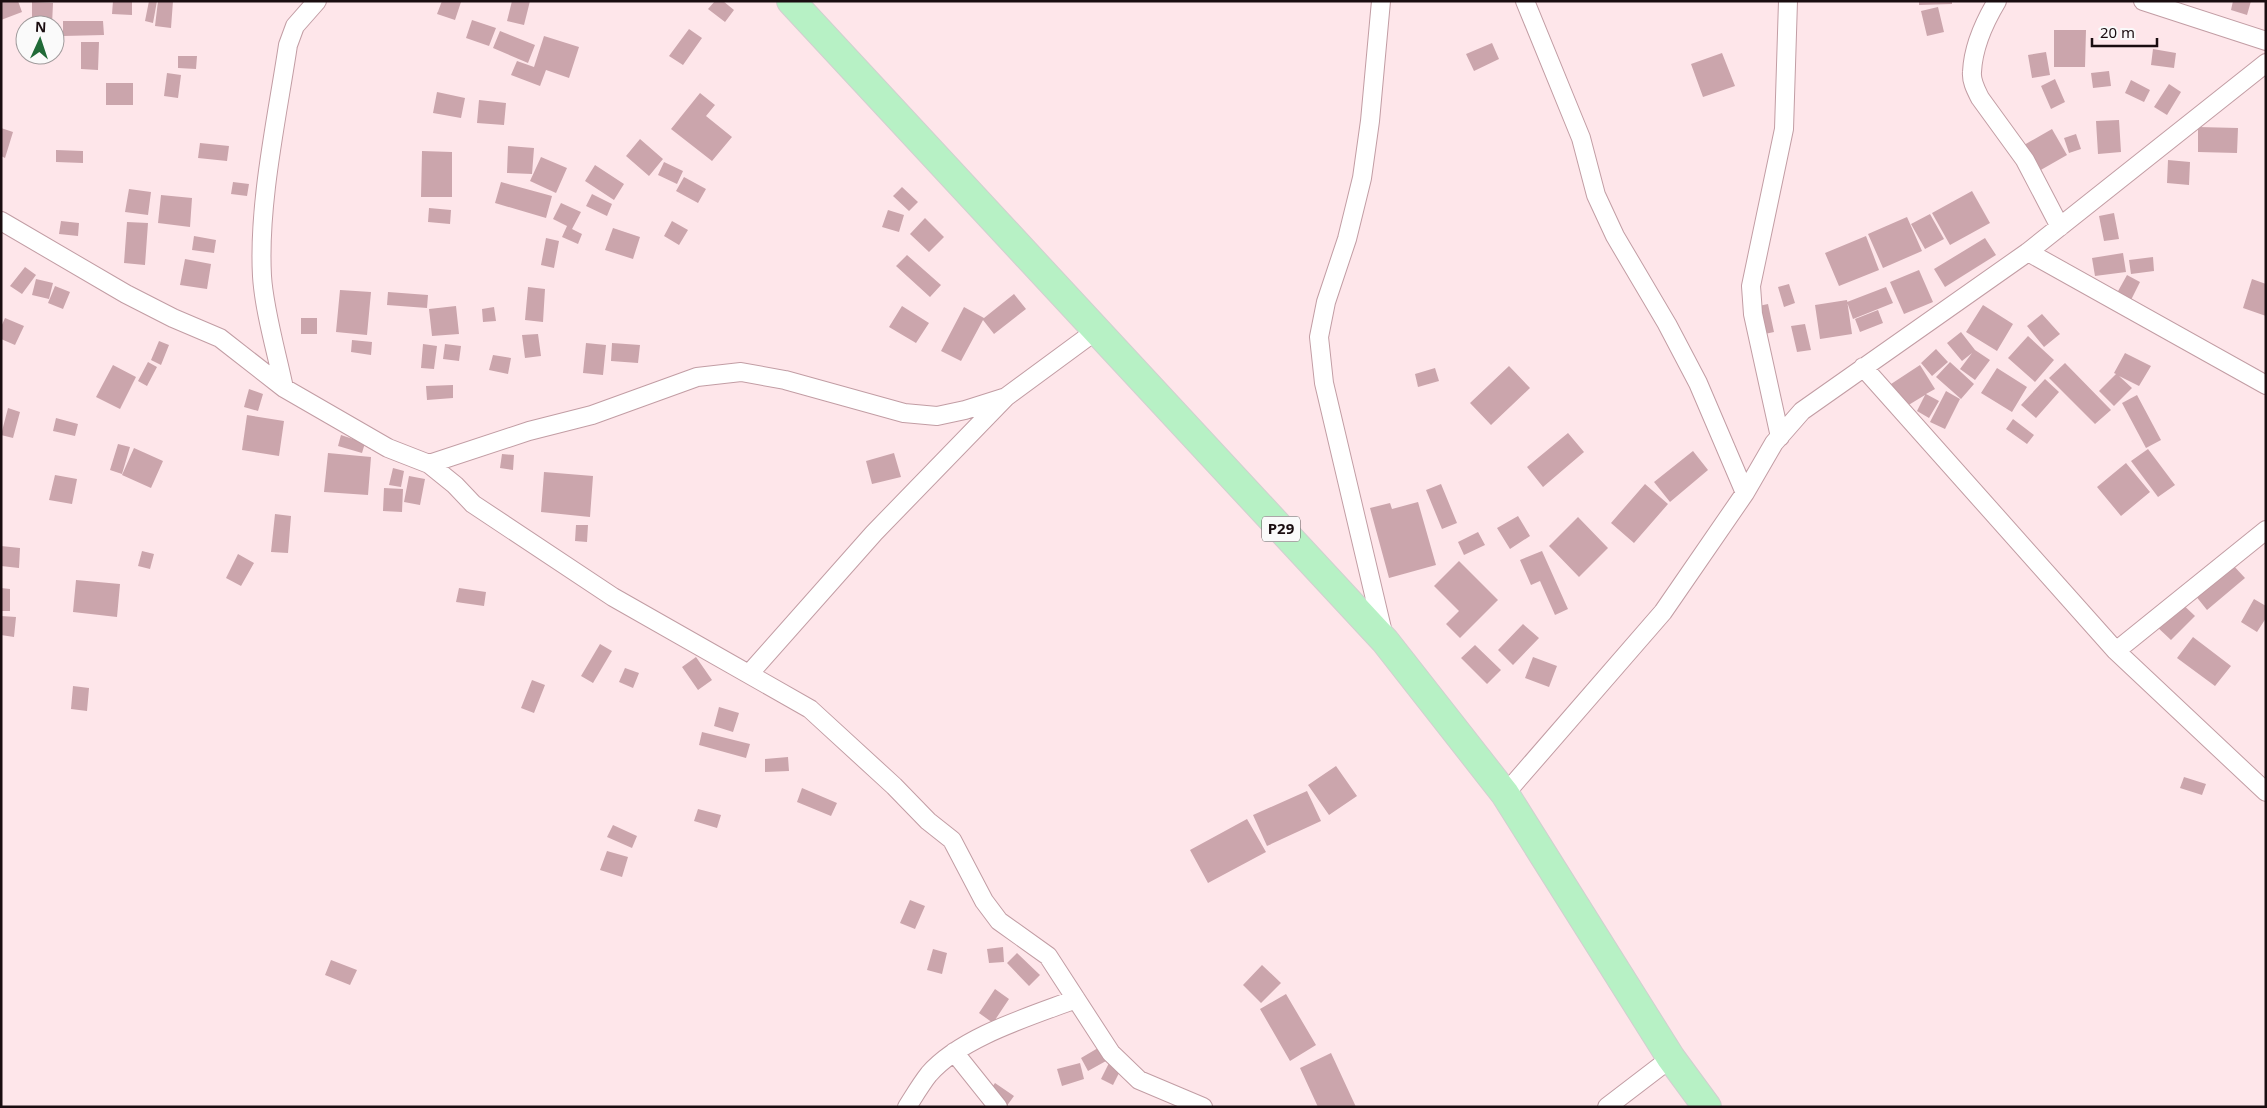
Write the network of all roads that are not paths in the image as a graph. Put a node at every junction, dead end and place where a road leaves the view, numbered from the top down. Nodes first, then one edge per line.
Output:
1 (316, 1) edge
2 (791, 1) edge
3 (1381, 1) edge
4 (1525, 1) edge
5 (1788, 1) edge
6 (1997, 1) edge
7 (2143, 1) edge
8 (2266, 40) edge
9 (2266, 63) edge
10 (1, 221) edge
11 (2060, 227) junction
12 (2028, 252) junction
13 (1097, 330) junction
14 (1863, 367) junction
15 (2266, 385) edge
16 (284, 388) junction
17 (1006, 396) junction
18 (1780, 437) junction
19 (429, 464) junction
20 (1745, 492) junction
21 (2266, 530) edge
22 (1386, 641) junction
23 (2116, 651) junction
24 (749, 674) junction
25 (2266, 792) edge
26 (1505, 794) junction
27 (1076, 999) junction
28 (954, 1052) junction
29 (1671, 1058) junction
30 (907, 1107) edge
31 (998, 1107) edge
32 (1203, 1107) edge
33 (1607, 1107) edge
34 (1708, 1107) edge

1 - 16 street
2 - 13 main road, P29
3 - 22 street
4 - 20 street
5 - 18 street
6 - 11 street
7 - 8 street
9 - 11 street
10 - 16 street
11 - 12 street
12 - 14 street
12 - 15 street
13 - 17 street
13 - 22 main road, P29
14 - 18 street
14 - 23 street
16 - 19 street
17 - 19 street
17 - 24 street
18 - 20 street
19 - 24 street
20 - 26 street
21 - 23 street
22 - 26 main road, P29
23 - 25 street
24 - 27 street
26 - 29 main road, P29
27 - 28 street
27 - 32 street
28 - 30 street
28 - 31 street
29 - 33 street
29 - 34 main road, P29

